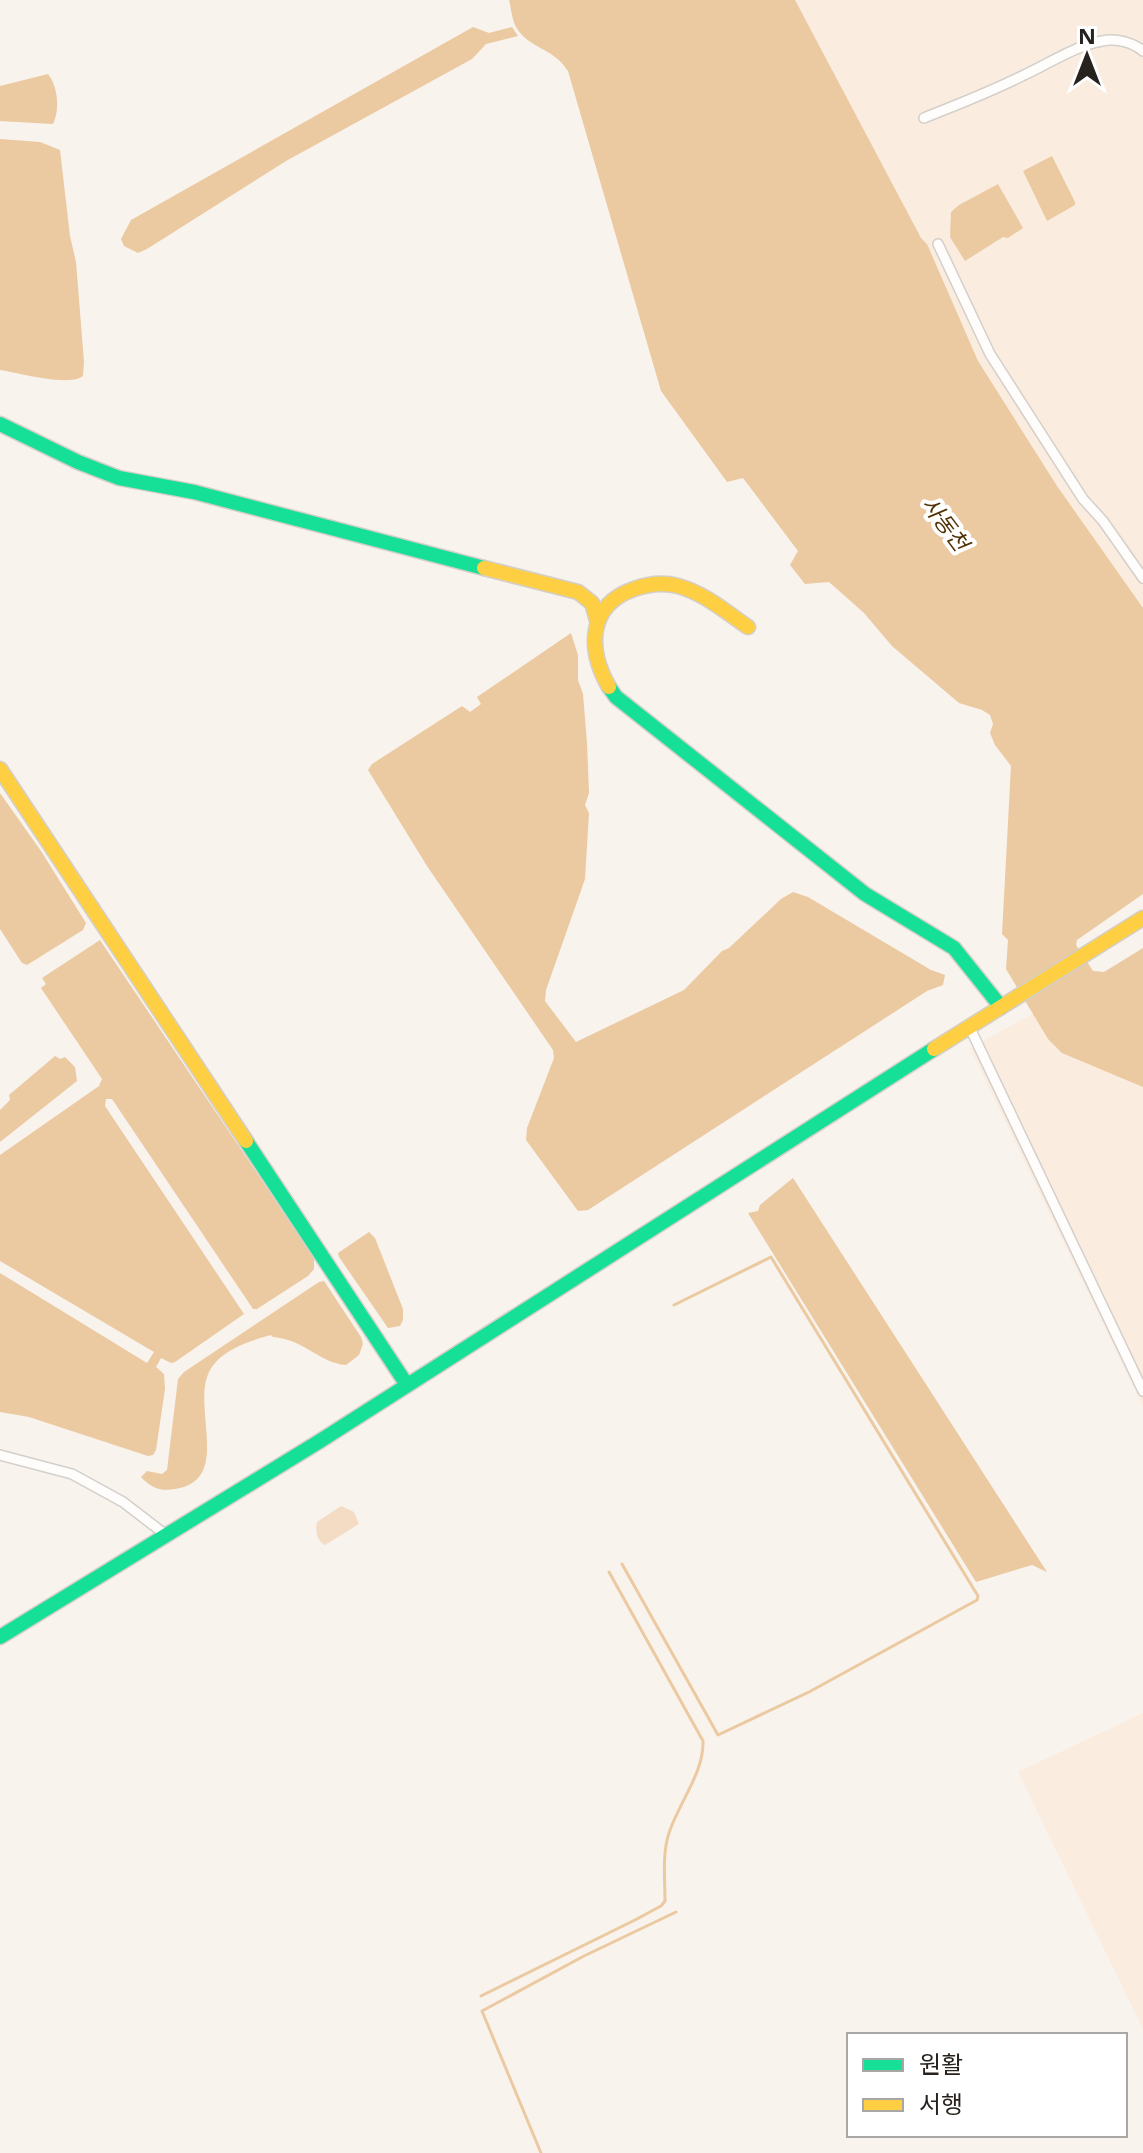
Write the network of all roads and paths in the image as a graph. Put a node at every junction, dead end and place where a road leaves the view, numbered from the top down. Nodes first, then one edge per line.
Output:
1 (1143, 51) edge
2 (924, 118) dead end
3 (938, 244) dead end
4 (0, 424) edge
5 (1143, 555) edge
6 (1134, 563) junction
7 (1143, 578) edge
8 (597, 620) junction
9 (748, 627) dead end
10 (0, 769) edge
11 (1143, 918) edge
12 (1001, 1007) junction
13 (969, 1026) junction
14 (407, 1385) junction
15 (1143, 1391) edge
16 (0, 1455) edge
17 (166, 1535) junction
18 (0, 1637) edge

1 - 2 street
3 - 6 street
4 - 8 street
5 - 6 street
6 - 7 street
8 - 9 street
8 - 12 street
10 - 14 street
11 - 12 street
12 - 13 street
13 - 14 street
13 - 15 street
14 - 17 street
16 - 17 street
17 - 18 street

